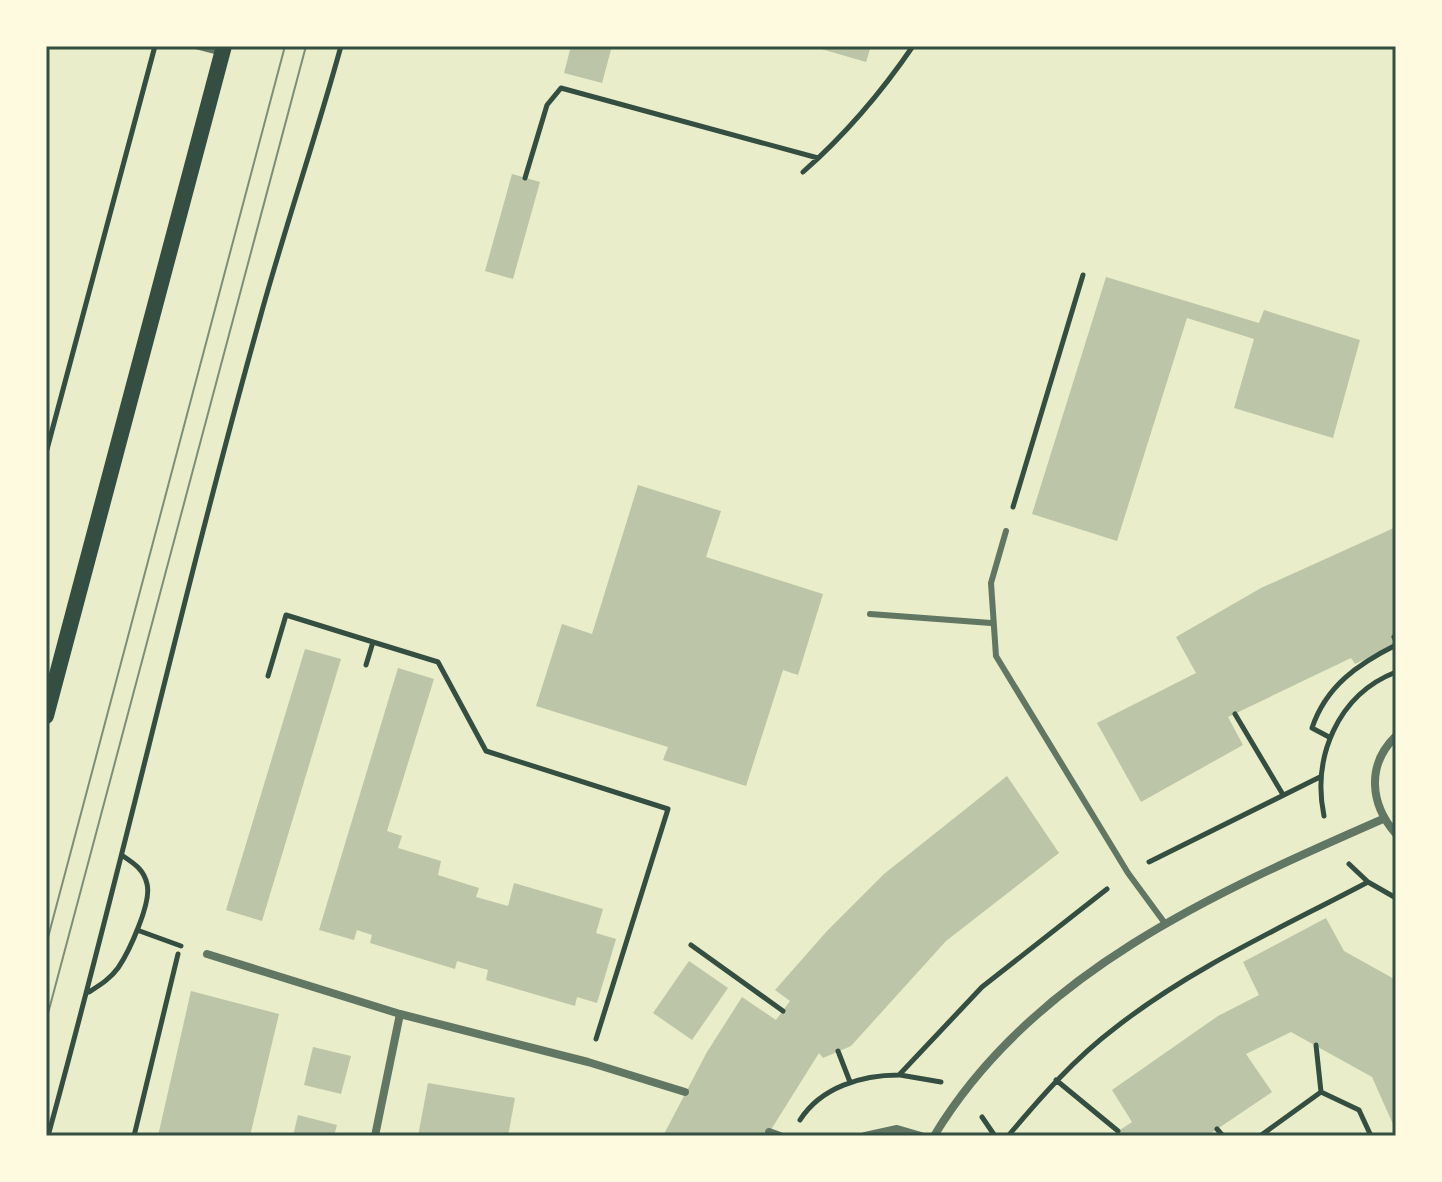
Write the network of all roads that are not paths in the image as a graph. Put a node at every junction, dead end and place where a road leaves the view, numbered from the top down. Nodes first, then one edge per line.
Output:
1 (196, 46) edge
2 (224, 50) edge
3 (1006, 531) road end
4 (870, 614) dead end
5 (991, 623) junction
6 (46, 716) edge
7 (1396, 736) edge
8 (1383, 819) junction
9 (1396, 834) edge
10 (1164, 922) junction
11 (207, 954) road end
12 (400, 1014) junction
13 (685, 1092) dead end
14 (769, 1132) dead end
15 (375, 1136) edge
16 (780, 1136) edge
17 (865, 1136) edge
18 (921, 1136) edge
19 (934, 1136) edge

1 - 2 lane
2 - 6 main road
3 - 5 lane
4 - 5 lane
5 - 10 lane
7 - 8 street
8 - 9 street
8 - 10 street
10 - 19 street
11 - 12 street
12 - 13 street
12 - 15 street
14 - 16 street
17 - 18 street

